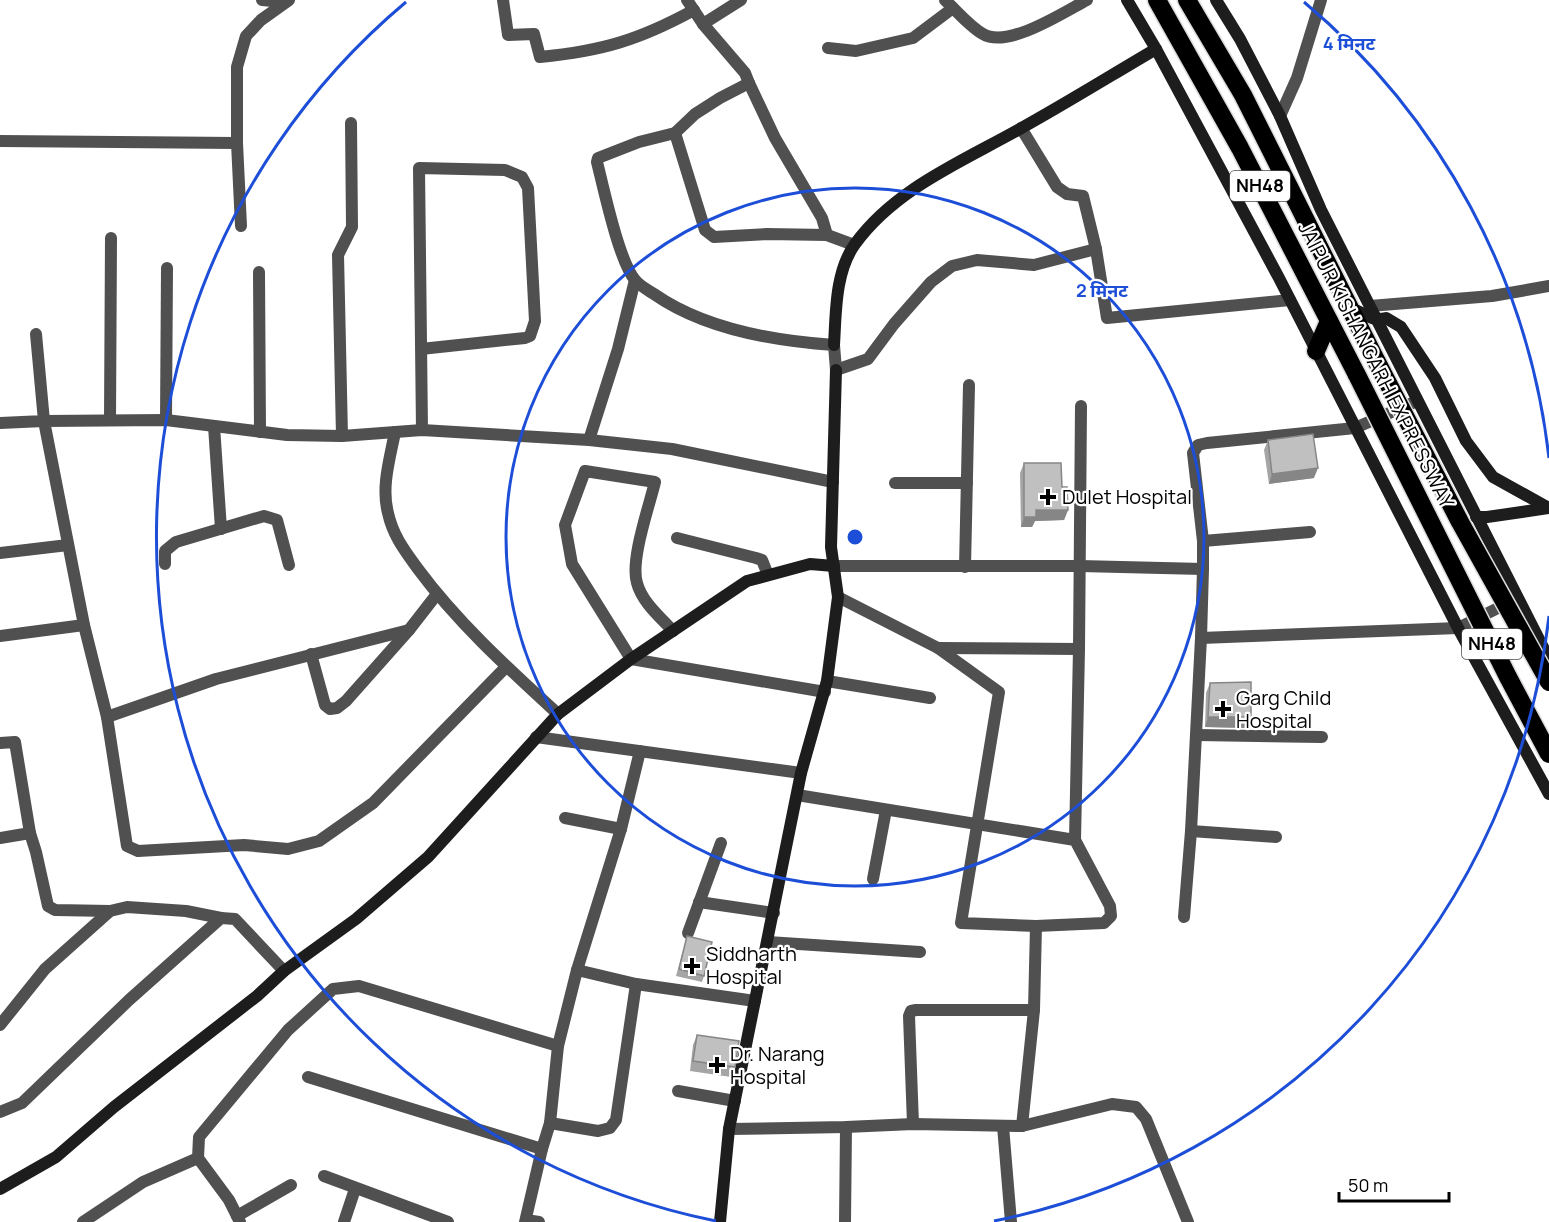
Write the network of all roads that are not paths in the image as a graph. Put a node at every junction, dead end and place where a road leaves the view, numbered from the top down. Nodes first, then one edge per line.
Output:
1 (262, 0) edge
2 (503, 0) edge
3 (741, 0) edge
4 (1087, 0) edge
5 (1127, 0) edge
6 (1157, 0) edge
7 (1187, 0) edge
8 (1216, 0) edge
9 (1321, 0) edge
10 (287, 1) edge
11 (949, 4) edge
12 (691, 5) edge
13 (703, 24) junction
14 (828, 48) dead end
15 (1156, 49) junction
16 (749, 83) junction
17 (1280, 116) junction
18 (351, 123) dead end
19 (1021, 128) junction
20 (675, 133) junction
21 (0, 141) edge
22 (237, 143) junction
23 (242, 226) dead end
24 (827, 235) junction
25 (111, 238) dead end
26 (854, 245) junction
27 (1096, 249) junction
28 (167, 268) dead end
29 (259, 272) dead end
30 (635, 280) junction
31 (1549, 286) edge
32 (1290, 300) junction
33 (1370, 306) junction
34 (1350, 309) junction
35 (1376, 320) junction
36 (1329, 321) junction
37 (36, 334) dead end
38 (834, 345) junction
39 (421, 349) junction
40 (1316, 351) junction
41 (836, 370) junction
42 (969, 384) dead end
43 (1417, 401) junction
44 (1081, 406) dead end
45 (110, 420) junction
46 (166, 420) junction
47 (44, 421) junction
48 (0, 423) edge
49 (214, 426) junction
50 (1355, 428) junction
51 (422, 430) junction
52 (260, 432) junction
53 (395, 432) junction
54 (342, 436) junction
55 (589, 440) junction
56 (833, 482) junction
57 (895, 483) dead end
58 (967, 483) junction
59 (1548, 508) edge
60 (1476, 517) junction
61 (221, 529) junction
62 (1310, 532) dead end
63 (677, 538) dead end
64 (1203, 541) junction
65 (68, 545) junction
66 (0, 553) edge
67 (165, 564) dead end
68 (289, 565) dead end
69 (834, 566) junction
70 (1080, 566) junction
71 (965, 567) junction
72 (1203, 569) junction
73 (768, 575) junction
74 (437, 594) junction
75 (837, 597) junction
76 (1518, 598) junction
77 (84, 625) junction
78 (1458, 627) junction
79 (409, 630) junction
80 (673, 631) junction
81 (0, 636) edge
82 (1201, 638) junction
83 (938, 648) junction
84 (1079, 649) junction
85 (311, 654) junction
86 (632, 659) junction
87 (1549, 659) edge
88 (506, 667) junction
89 (1549, 682) edge
90 (826, 686) junction
91 (930, 698) dead end
92 (558, 714) junction
93 (107, 717) junction
94 (1197, 735) junction
95 (536, 737) junction
96 (1322, 737) dead end
97 (0, 743) edge
98 (640, 751) junction
99 (1549, 754) edge
100 (801, 773) junction
101 (1549, 794) edge
102 (796, 795) junction
103 (886, 810) junction
104 (565, 818) dead end
105 (976, 823) junction
106 (621, 829) junction
107 (1191, 831) junction
108 (30, 833) junction
109 (1276, 837) dead end
110 (0, 838) edge
111 (1075, 840) junction
112 (721, 843) dead end
113 (873, 879) dead end
114 (699, 902) junction
115 (110, 911) junction
116 (774, 913) junction
117 (1184, 917) dead end
118 (221, 918) junction
119 (1036, 926) junction
120 (688, 933) dead end
121 (768, 942) junction
122 (920, 952) dead end
123 (578, 970) junction
124 (284, 971) junction
125 (636, 984) junction
126 (755, 1001) junction
127 (1034, 1010) junction
128 (0, 1025) edge
129 (558, 1046) junction
130 (308, 1077) dead end
131 (678, 1091) dead end
132 (735, 1101) junction
133 (0, 1112) edge
134 (550, 1123) junction
135 (913, 1124) junction
136 (1003, 1126) junction
137 (1022, 1126) junction
138 (846, 1127) junction
139 (729, 1129) junction
140 (542, 1149) junction
141 (198, 1158) junction
142 (324, 1176) dead end
143 (291, 1185) dead end
144 (0, 1189) edge
145 (355, 1189) junction
146 (238, 1219) edge
147 (530, 1221) edge
148 (82, 1222) edge
149 (344, 1222) edge
150 (448, 1222) edge
151 (720, 1222) edge
152 (845, 1222) edge
153 (1011, 1222) edge
154 (1188, 1222) edge

1 - 10 street
2 - 12 street
3 - 13 street
4 - 11 street
5 - 15 street
6 - 36 highway, JAIPUR KISHANGARH EXPRESSWAY / NH48
7 - 34 highway, JAIPUR KISHANGARH EXPRESSWAY / NH48
8 - 17 street
9 - 17 street
10 - 22 street
11 - 14 street
12 - 13 street
13 - 16 street
15 - 19 street
15 - 32 street
16 - 20 street
16 - 24 street
17 - 33 street
18 - 54 street
19 - 26 street
19 - 27 street
20 - 24 street
20 - 30 street
21 - 22 street
22 - 23 street
24 - 26 street
25 - 45 street
26 - 38 street
27 - 32 street
27 - 41 street
28 - 46 street
29 - 52 street
30 - 38 street
30 - 55 street
31 - 33 street
32 - 40 street
33 - 35 street
34 - 35 street
34 - 89 highway, JAIPUR KISHANGARH EXPRESSWAY / NH48, bridge
35 - 43 street
35 - 59 street
36 - 40 highway
36 - 99 highway, JAIPUR KISHANGARH EXPRESSWAY / NH48, bridge
37 - 47 street
38 - 41 street
39 - 39 street
39 - 51 street
40 - 50 street
41 - 56 street
42 - 58 street
43 - 50 street
43 - 60 street
44 - 70 street
45 - 46 street
45 - 47 street
46 - 49 street
47 - 48 street
47 - 65 street
49 - 52 street
49 - 61 street
50 - 64 street
50 - 78 street
51 - 53 street
51 - 55 street
52 - 54 street
53 - 54 street
53 - 74 street
55 - 56 street
56 - 69 street
57 - 58 street
58 - 71 street
59 - 60 street
60 - 76 street
61 - 67 street
61 - 68 street
62 - 64 street
63 - 73 street
64 - 72 street
65 - 66 street
65 - 77 street
69 - 71 street
69 - 73 street
69 - 75 street
70 - 71 street
70 - 72 street
70 - 84 street
72 - 82 street
73 - 80 street
74 - 79 street
74 - 88 street
75 - 83 street
75 - 90 street
76 - 78 street
76 - 87 street
77 - 81 street
77 - 93 street
78 - 82 street
78 - 101 street
79 - 85 street
79 - 85 street
80 - 86 street
80 - 86 street
82 - 94 street
83 - 84 street
83 - 105 street
84 - 111 street
85 - 93 street
86 - 90 street
86 - 92 street
88 - 92 street
88 - 93 street
90 - 91 street
90 - 100 street
92 - 95 street
94 - 96 street
94 - 107 street
95 - 98 street
95 - 124 street
97 - 108 street
98 - 100 street
98 - 106 street
100 - 102 street
102 - 103 street
102 - 116 street
103 - 105 street
103 - 113 street
104 - 106 street
105 - 111 street
105 - 119 street
106 - 123 street
107 - 109 street
107 - 117 street
108 - 110 street
108 - 115 street
111 - 119 street
112 - 114 street
114 - 116 street
114 - 120 street
115 - 118 street
115 - 128 street
116 - 121 street
118 - 124 street
118 - 133 street
119 - 127 street
121 - 122 street
121 - 126 street
123 - 125 street
123 - 129 street
124 - 144 street
125 - 126 street
125 - 134 street
126 - 132 street
127 - 135 street
127 - 137 street
129 - 134 street
129 - 141 street
130 - 140 street
131 - 132 street
132 - 139 street
134 - 140 street
135 - 136 street
135 - 138 street
136 - 137 street
136 - 153 street
137 - 154 street
138 - 139 street
138 - 152 street
139 - 151 street
140 - 147 street
141 - 146 street
141 - 148 street
142 - 145 street
143 - 146 street
145 - 149 street
145 - 150 street

